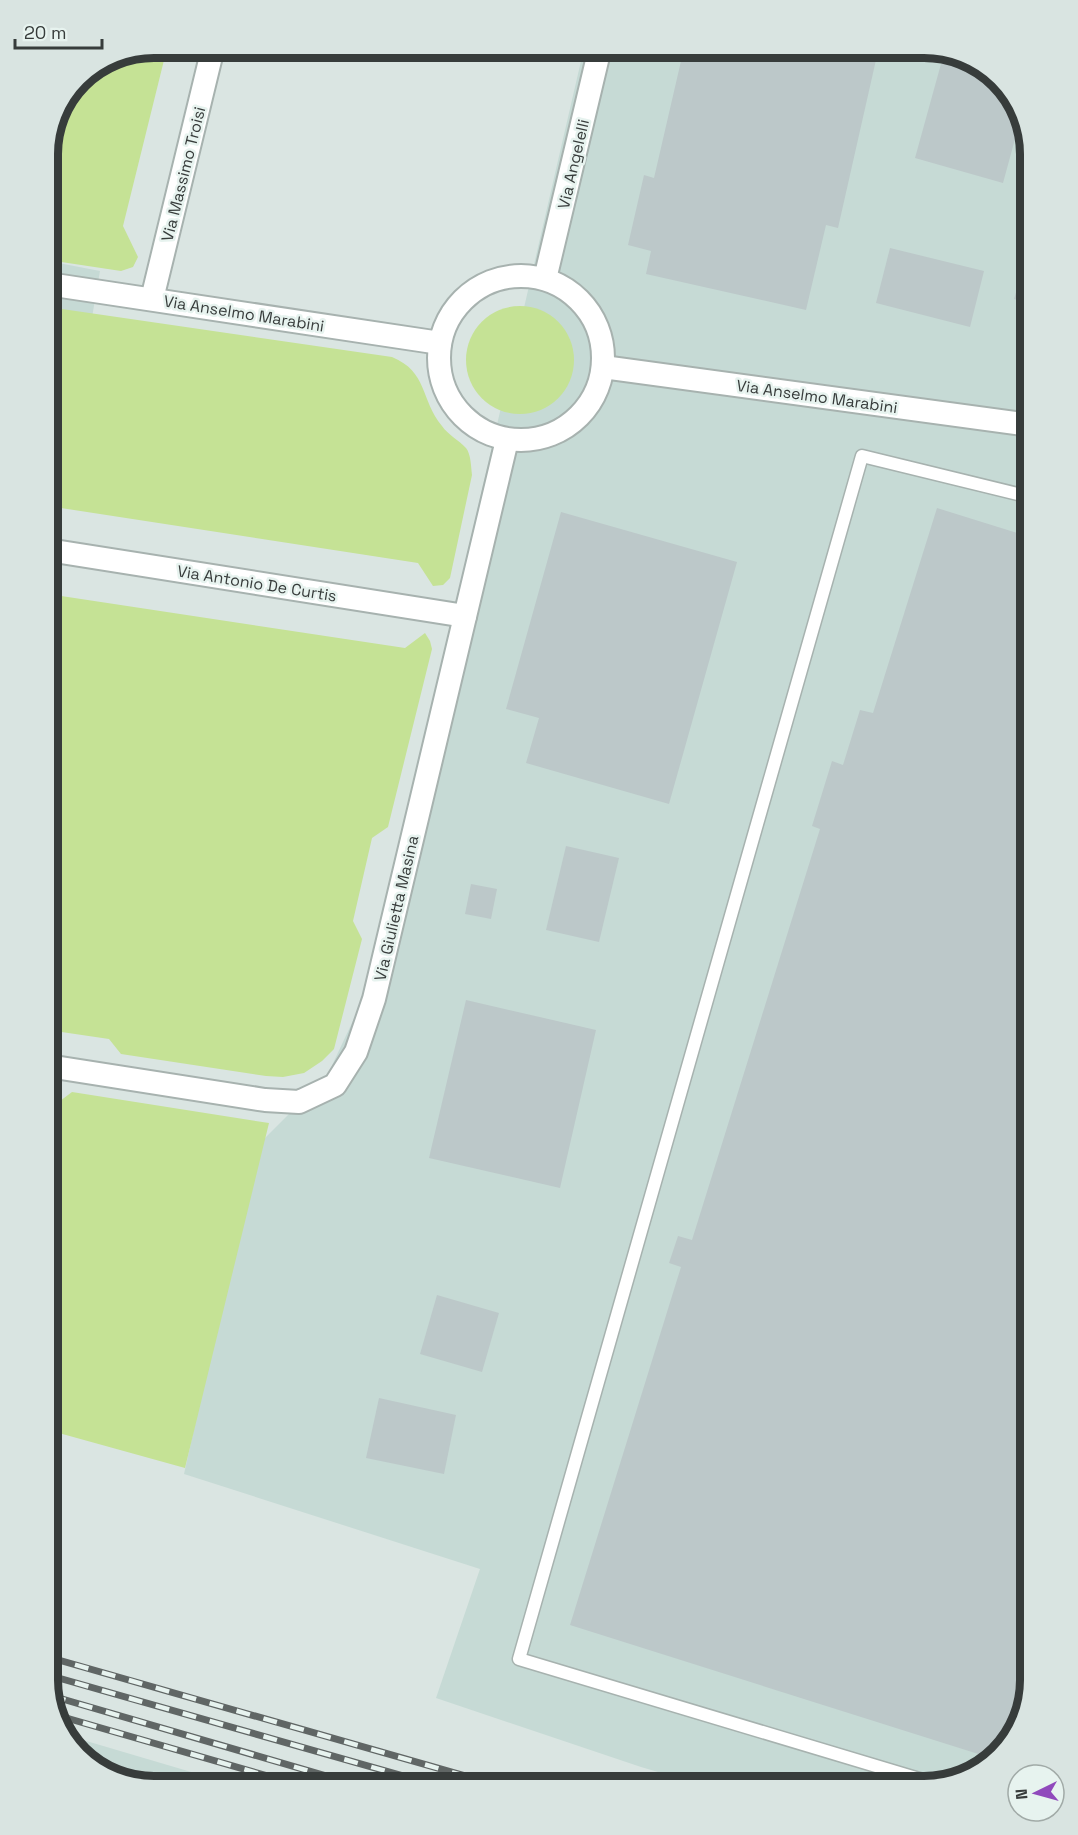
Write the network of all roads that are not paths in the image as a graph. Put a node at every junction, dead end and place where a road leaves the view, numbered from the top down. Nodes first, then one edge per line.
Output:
1 (211, 58) edge
2 (597, 59) edge
3 (545, 279) junction
4 (59, 286) edge
5 (152, 299) junction
6 (440, 343) junction
7 (603, 367) junction
8 (1019, 424) edge
9 (507, 440) junction
10 (1019, 494) edge
11 (59, 552) edge
12 (465, 616) junction
13 (58, 1068) edge
14 (909, 1776) edge

1 - 5 street, Via Massimo Troisi
2 - 3 street, Via Angelelli
3 - 6 street
3 - 7 street
4 - 5 street, Via Anselmo Marabini
5 - 6 street, Via Anselmo Marabini
6 - 9 street
7 - 8 street, Via Anselmo Marabini
7 - 9 street
9 - 12 street, Via Giulietta Masina
10 - 14 lane
11 - 12 street, Via Antonio De Curtis
12 - 13 street, Via Giulietta Masina

